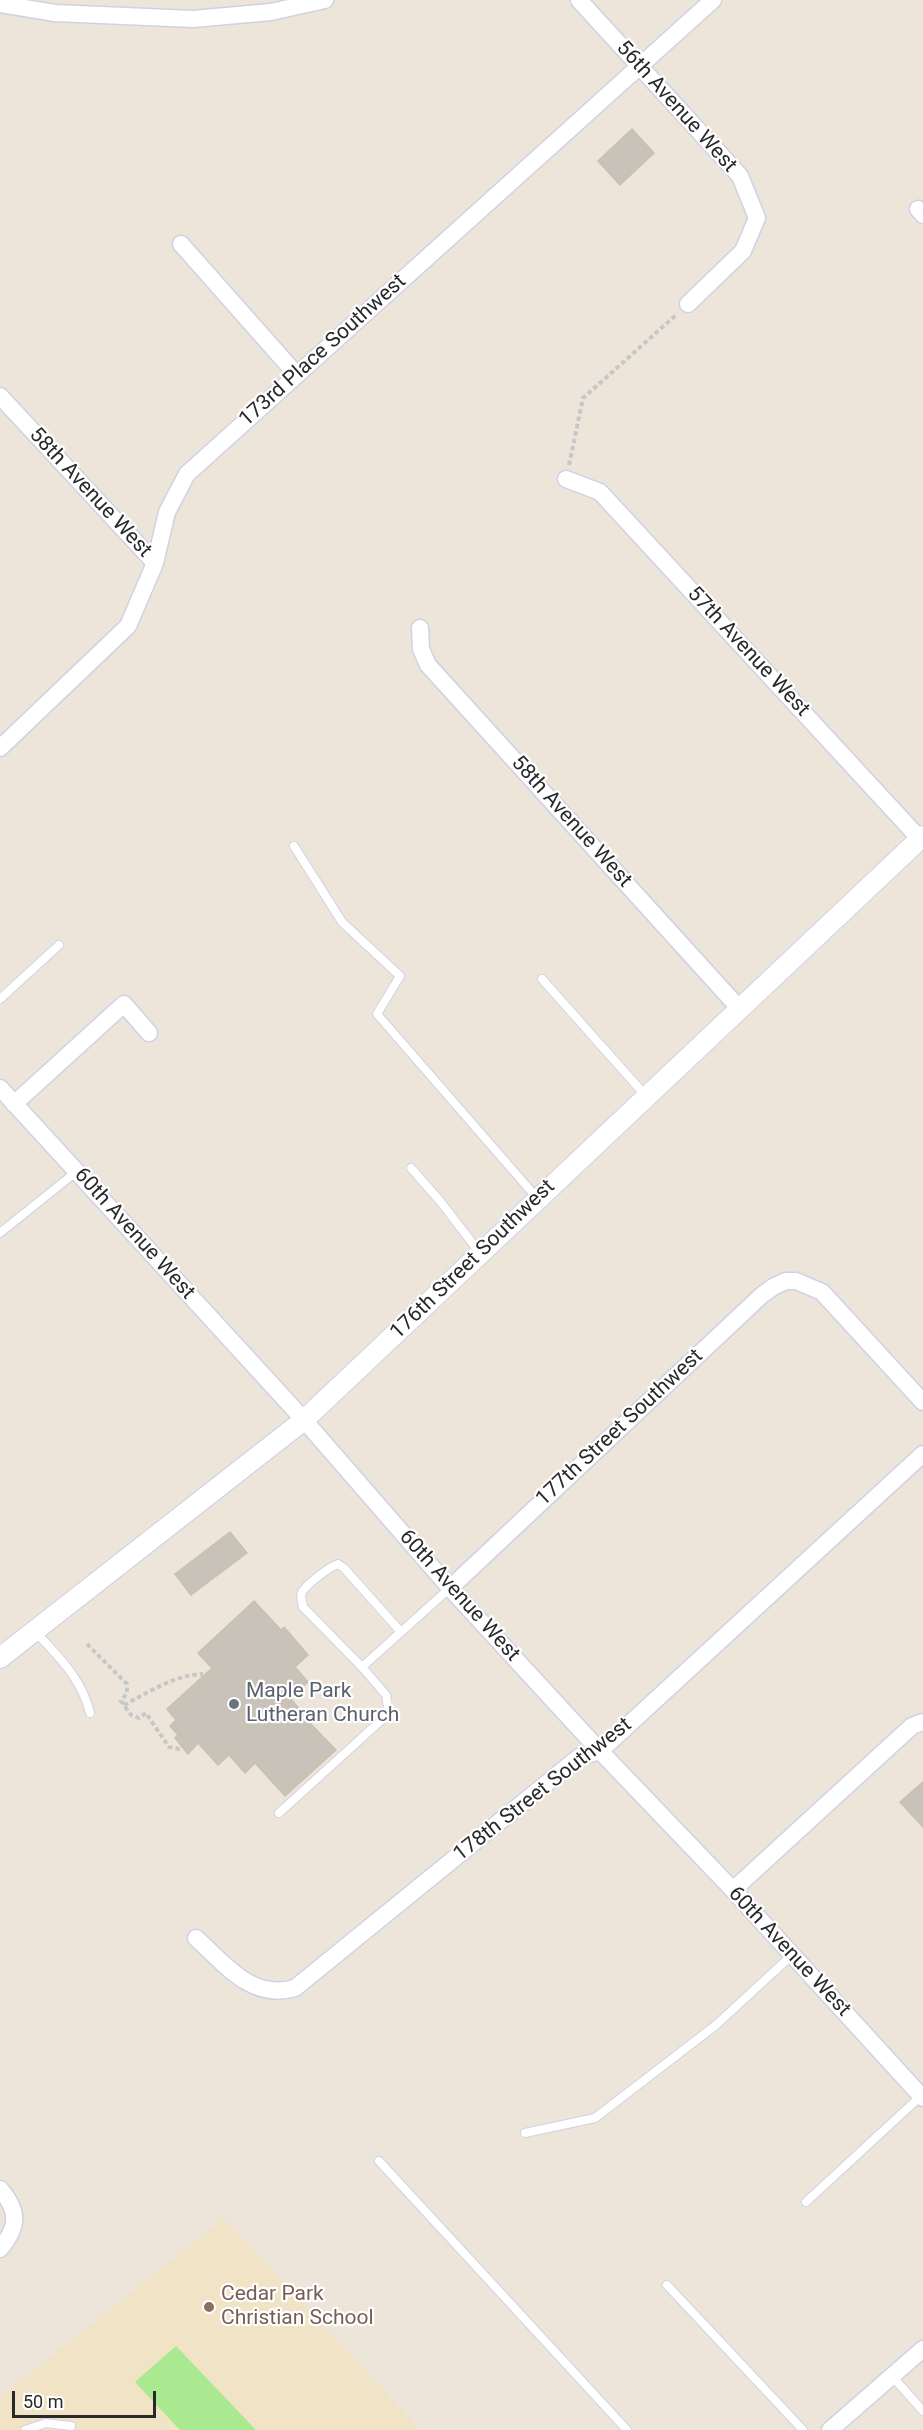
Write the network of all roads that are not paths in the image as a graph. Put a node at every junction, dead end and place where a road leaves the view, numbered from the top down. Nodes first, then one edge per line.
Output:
1 (325, 0) edge
2 (579, 0) edge
3 (713, 0) edge
4 (0, 4) edge
5 (640, 66) junction
6 (181, 244) dead end
7 (688, 304) road end
8 (296, 374) junction
9 (0, 396) edge
10 (566, 479) road end
11 (155, 563) junction
12 (420, 628) dead end
13 (1, 744) edge
14 (922, 837) edge
15 (294, 846) dead end
16 (59, 945) dead end
17 (542, 979) dead end
18 (0, 999) edge
19 (739, 1008) junction
20 (149, 1033) dead end
21 (0, 1088) edge
22 (646, 1096) junction
23 (14, 1104) junction
24 (411, 1168) dead end
25 (76, 1172) junction
26 (537, 1198) junction
27 (0, 1233) edge
28 (480, 1253) junction
29 (923, 1402) edge
30 (304, 1420) junction
31 (923, 1454) edge
32 (450, 1588) junction
33 (35, 1630) junction
34 (401, 1632) junction
35 (0, 1658) edge
36 (362, 1667) junction
37 (90, 1713) dead end
38 (923, 1722) edge
39 (600, 1751) junction
40 (279, 1813) dead end
41 (733, 1890) junction
42 (196, 1938) dead end
43 (792, 1955) junction
44 (922, 2097) edge
45 (525, 2133) dead end
46 (379, 2161) dead end
47 (0, 2189) edge
48 (806, 2202) dead end
49 (0, 2248) edge
50 (667, 2285) dead end
51 (923, 2349) edge
52 (892, 2376) junction
53 (923, 2411) edge
54 (71, 2426) dead end
55 (25, 2430) edge
56 (627, 2430) edge
57 (803, 2430) edge
58 (830, 2430) edge

1 - 4 street
2 - 5 street, 56th Avenue West
3 - 5 street, 173rd Place Southwest
5 - 7 street, 56th Avenue West
5 - 8 street, 173rd Place Southwest
6 - 8 street
8 - 11 street, 173rd Place Southwest
9 - 11 street, 58th Avenue West
10 - 14 street, 57th Avenue West
11 - 13 street, 173rd Place Southwest
12 - 19 street, 58th Avenue West
14 - 19 street, 176th Street Southwest
15 - 26 lane
16 - 18 lane
17 - 22 lane
19 - 22 street, 176th Street Southwest
20 - 23 street
21 - 23 street, 60th Avenue West
22 - 26 street, 176th Street Southwest
23 - 25 street, 60th Avenue West
24 - 28 lane
25 - 27 lane
25 - 30 street, 60th Avenue West
26 - 28 street, 176th Street Southwest
28 - 30 street, 176th Street Southwest
29 - 32 street, 177th Street Southwest
30 - 32 street, 60th Avenue West
30 - 33 street, 176th Street Southwest
31 - 39 street, 178th Street Southwest
32 - 34 lane
32 - 39 street, 60th Avenue West
33 - 35 street, 176th Street Southwest
33 - 37 lane
34 - 36 lane
34 - 36 lane
36 - 40 lane
38 - 41 street
39 - 41 street, 60th Avenue West
39 - 42 street, 178th Street Southwest
41 - 43 street, 60th Avenue West
43 - 44 street, 60th Avenue West
43 - 45 lane
44 - 48 lane
46 - 56 lane
47 - 49 street
50 - 57 lane
51 - 52 street
52 - 53 lane
52 - 58 street
54 - 55 lane

